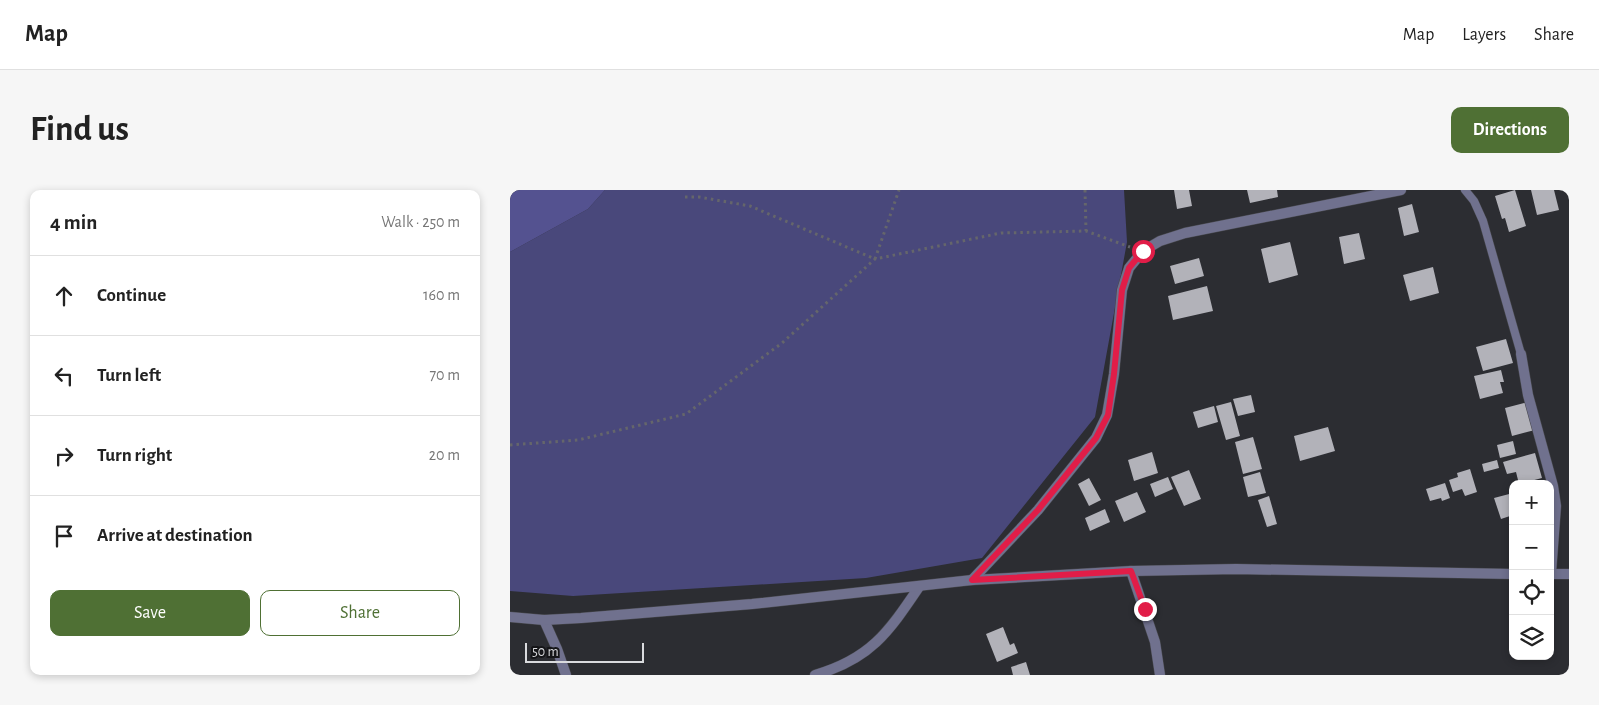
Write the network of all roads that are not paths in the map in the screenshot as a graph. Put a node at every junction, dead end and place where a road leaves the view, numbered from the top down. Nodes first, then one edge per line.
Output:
1 (1401, 190) edge
2 (1465, 190) edge
3 (1522, 354) joint
4 (1550, 570) edge
5 (1131, 571) junction
6 (1509, 574) edge
7 (1554, 574) edge
8 (1569, 574) edge
9 (972, 580) junction
10 (919, 587) junction
11 (510, 617) edge
12 (544, 620) junction
13 (566, 675) edge
14 (814, 675) edge
15 (1160, 675) edge

1 - 9 street
2 - 3 lane
3 - 4 street
5 - 6 street
5 - 9 street
5 - 15 street
7 - 8 street
9 - 10 street
10 - 12 street
10 - 14 street
11 - 12 street
12 - 13 street

